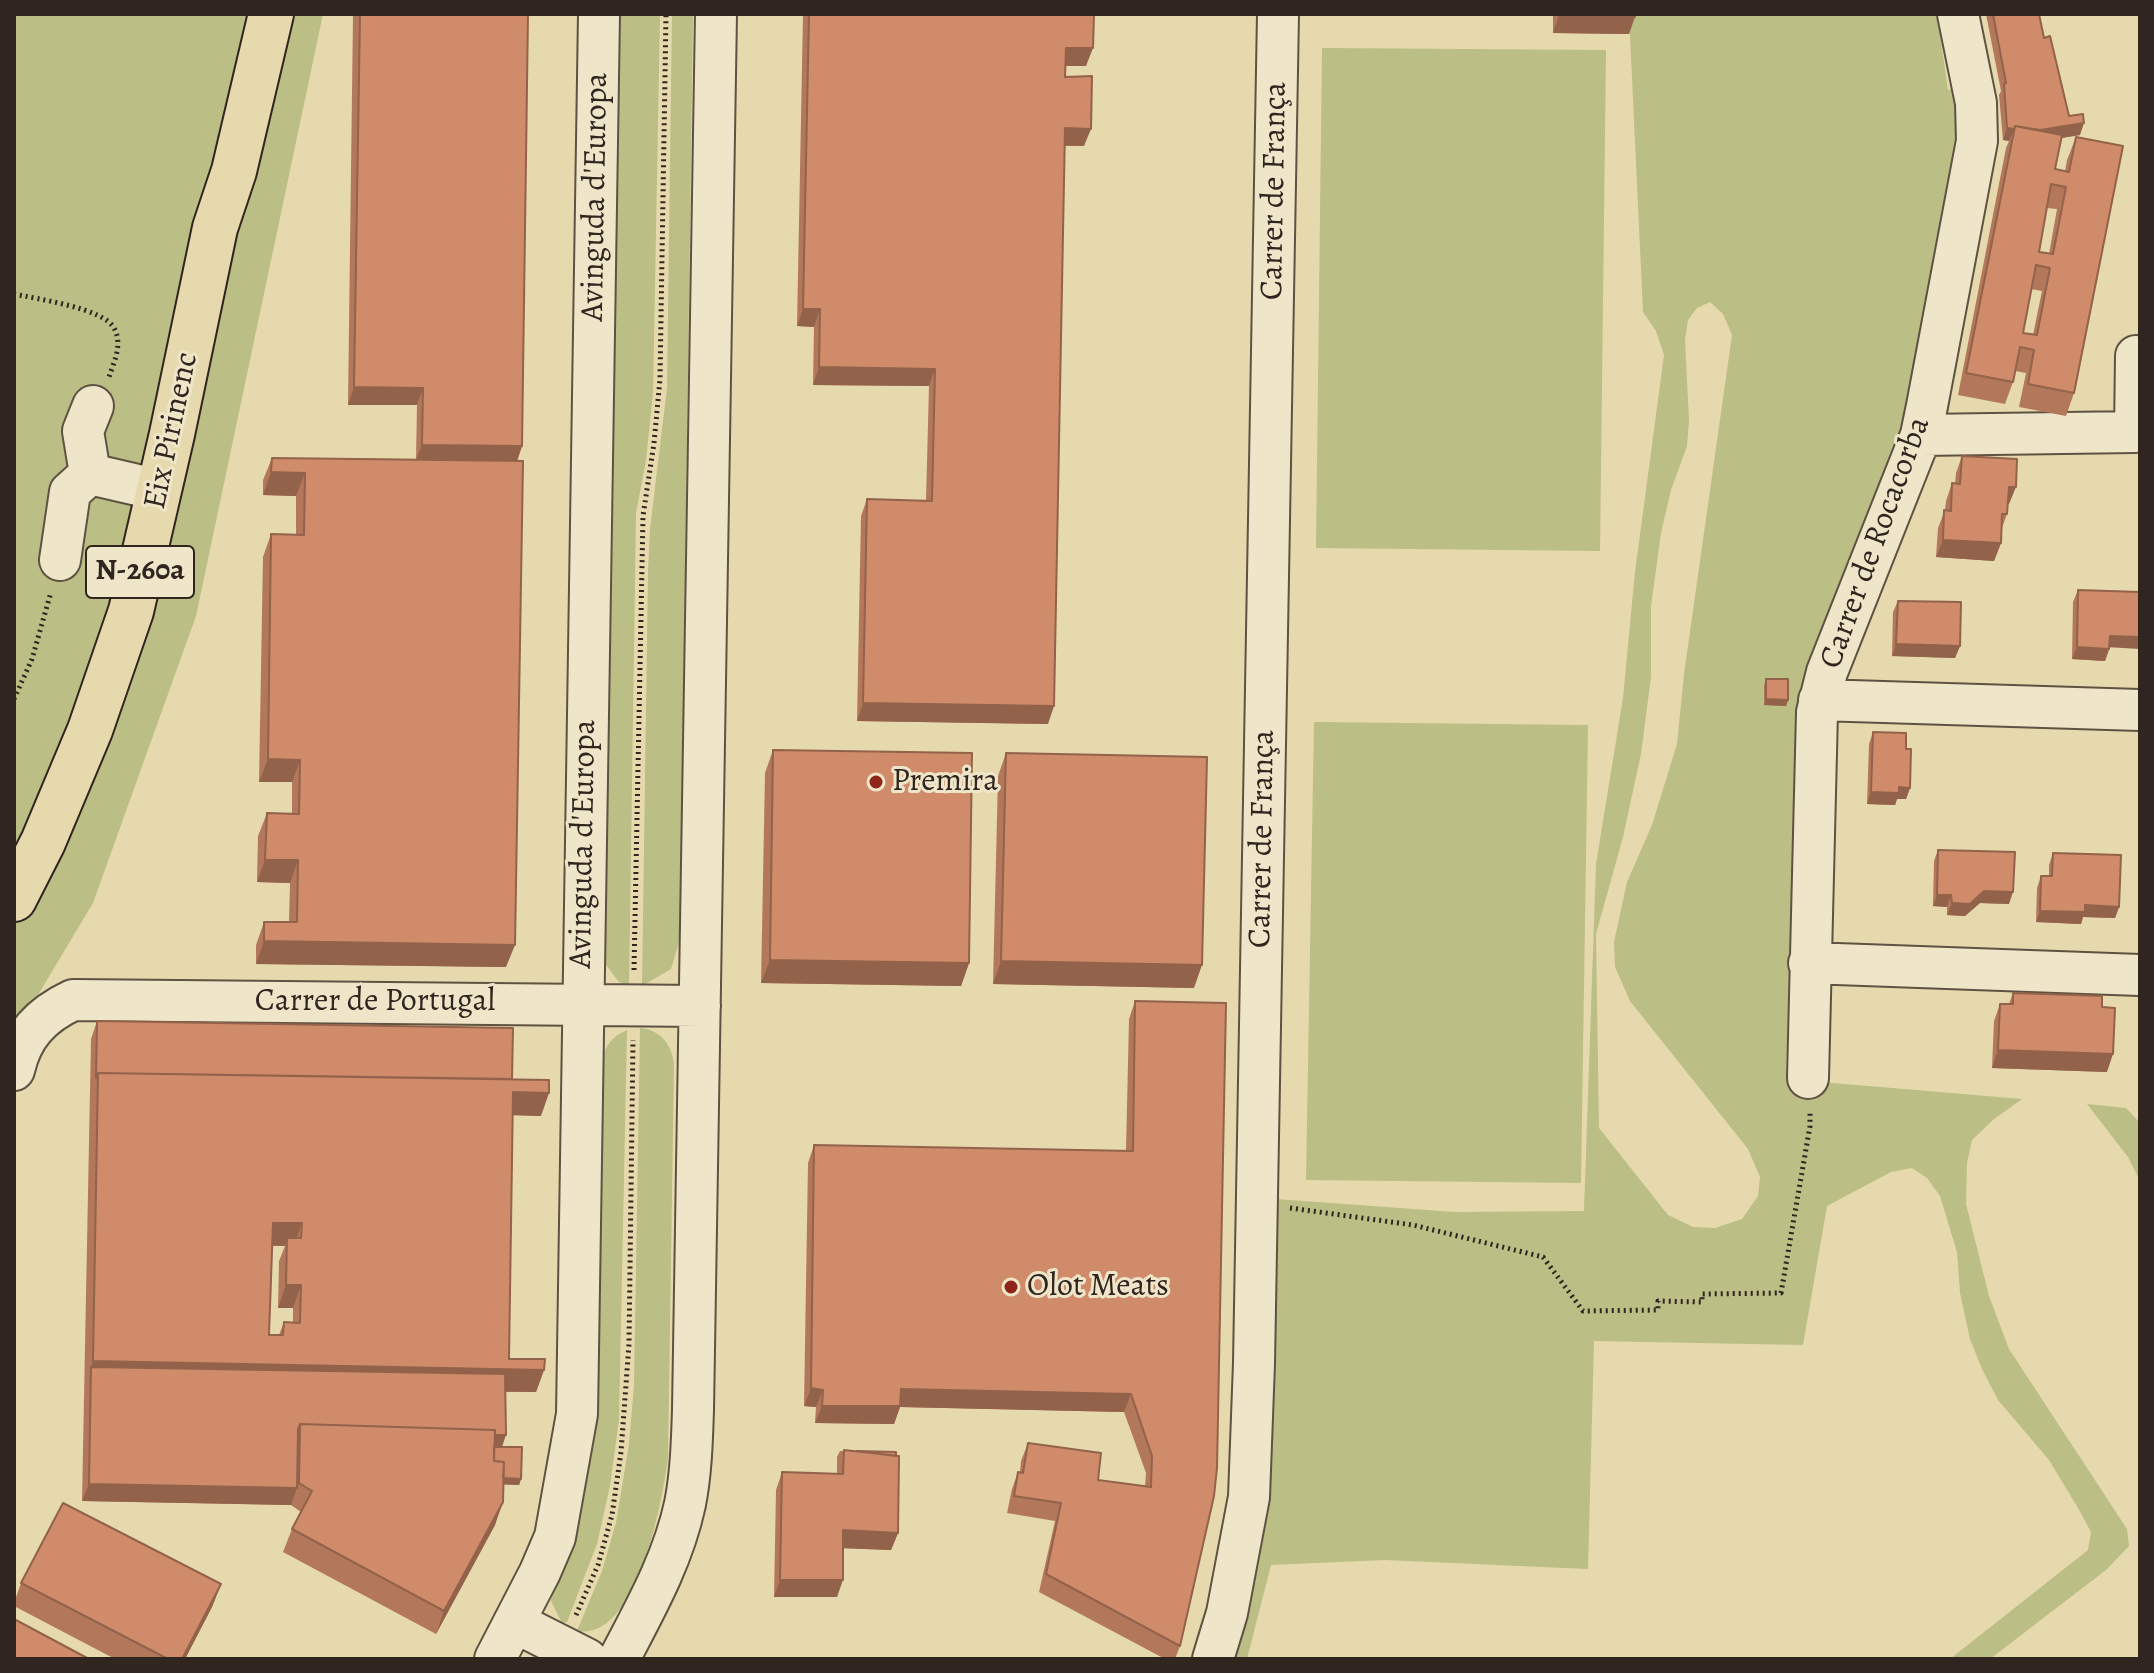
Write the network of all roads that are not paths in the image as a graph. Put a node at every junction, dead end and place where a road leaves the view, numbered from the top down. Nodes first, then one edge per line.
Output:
1 (241, 14) edge
2 (271, 14) edge
3 (599, 14) edge
4 (716, 14) edge
5 (1278, 14) edge
6 (1958, 14) edge
7 (215, 228) junction
8 (2136, 356) dead end
9 (93, 406) road end
10 (1921, 435) junction
11 (90, 474) junction
12 (159, 490) junction
13 (60, 560) road end
14 (1819, 700) junction
15 (2140, 710) edge
16 (14, 899) edge
17 (1809, 963) junction
18 (2140, 975) edge
19 (581, 1004) junction
20 (700, 1006) junction
21 (14, 1070) edge
22 (1808, 1078) road end
23 (514, 1622) junction
24 (574, 1653) edge
25 (495, 1659) edge
26 (619, 1659) edge
27 (1213, 1659) edge

1 - 7 main road, Eix Pirinenc / N-260a
2 - 7 main road, Eix Pirinenc / N-260a
3 - 19 street, Avinguda d'Europa
4 - 20 street
5 - 27 street, Carrer de França
6 - 10 street, Carrer de Rocacorba
7 - 12 main road, Eix Pirinenc / N-260a
8 - 10 street
9 - 11 street
10 - 14 street, Carrer de Rocacorba
11 - 12 street
11 - 13 street
12 - 16 main road, Eix Pirinenc / N-260a
14 - 15 street
14 - 17 street, Carrer de Rocacorba
17 - 18 street
17 - 22 street, Carrer de Rocacorba
19 - 20 street, Carrer de Portugal
19 - 21 street, Carrer de Portugal
19 - 23 street, Avinguda d'Europa
20 - 26 street
23 - 24 street
23 - 25 street, Avinguda d'Europa

